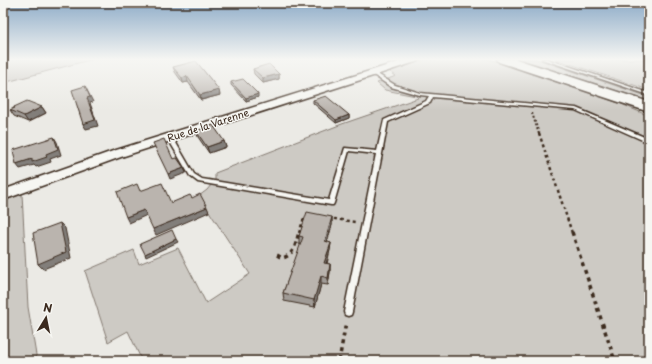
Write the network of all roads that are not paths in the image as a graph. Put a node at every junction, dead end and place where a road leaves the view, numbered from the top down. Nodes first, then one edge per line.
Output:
1 (363, 76) edge
2 (377, 76) edge
3 (558, 76) edge
4 (595, 76) edge
5 (649, 94) edge
6 (432, 95) junction
7 (649, 107) edge
8 (170, 137) junction
9 (649, 141) edge
10 (379, 153) junction
11 (3, 195) edge
12 (348, 312) road end

1 - 8 street, Rue de la Varenne
2 - 6 lane
3 - 7 main road
4 - 5 lane
6 - 9 lane
6 - 10 lane
8 - 10 lane
8 - 11 street, Rue de la Varenne
10 - 12 lane

